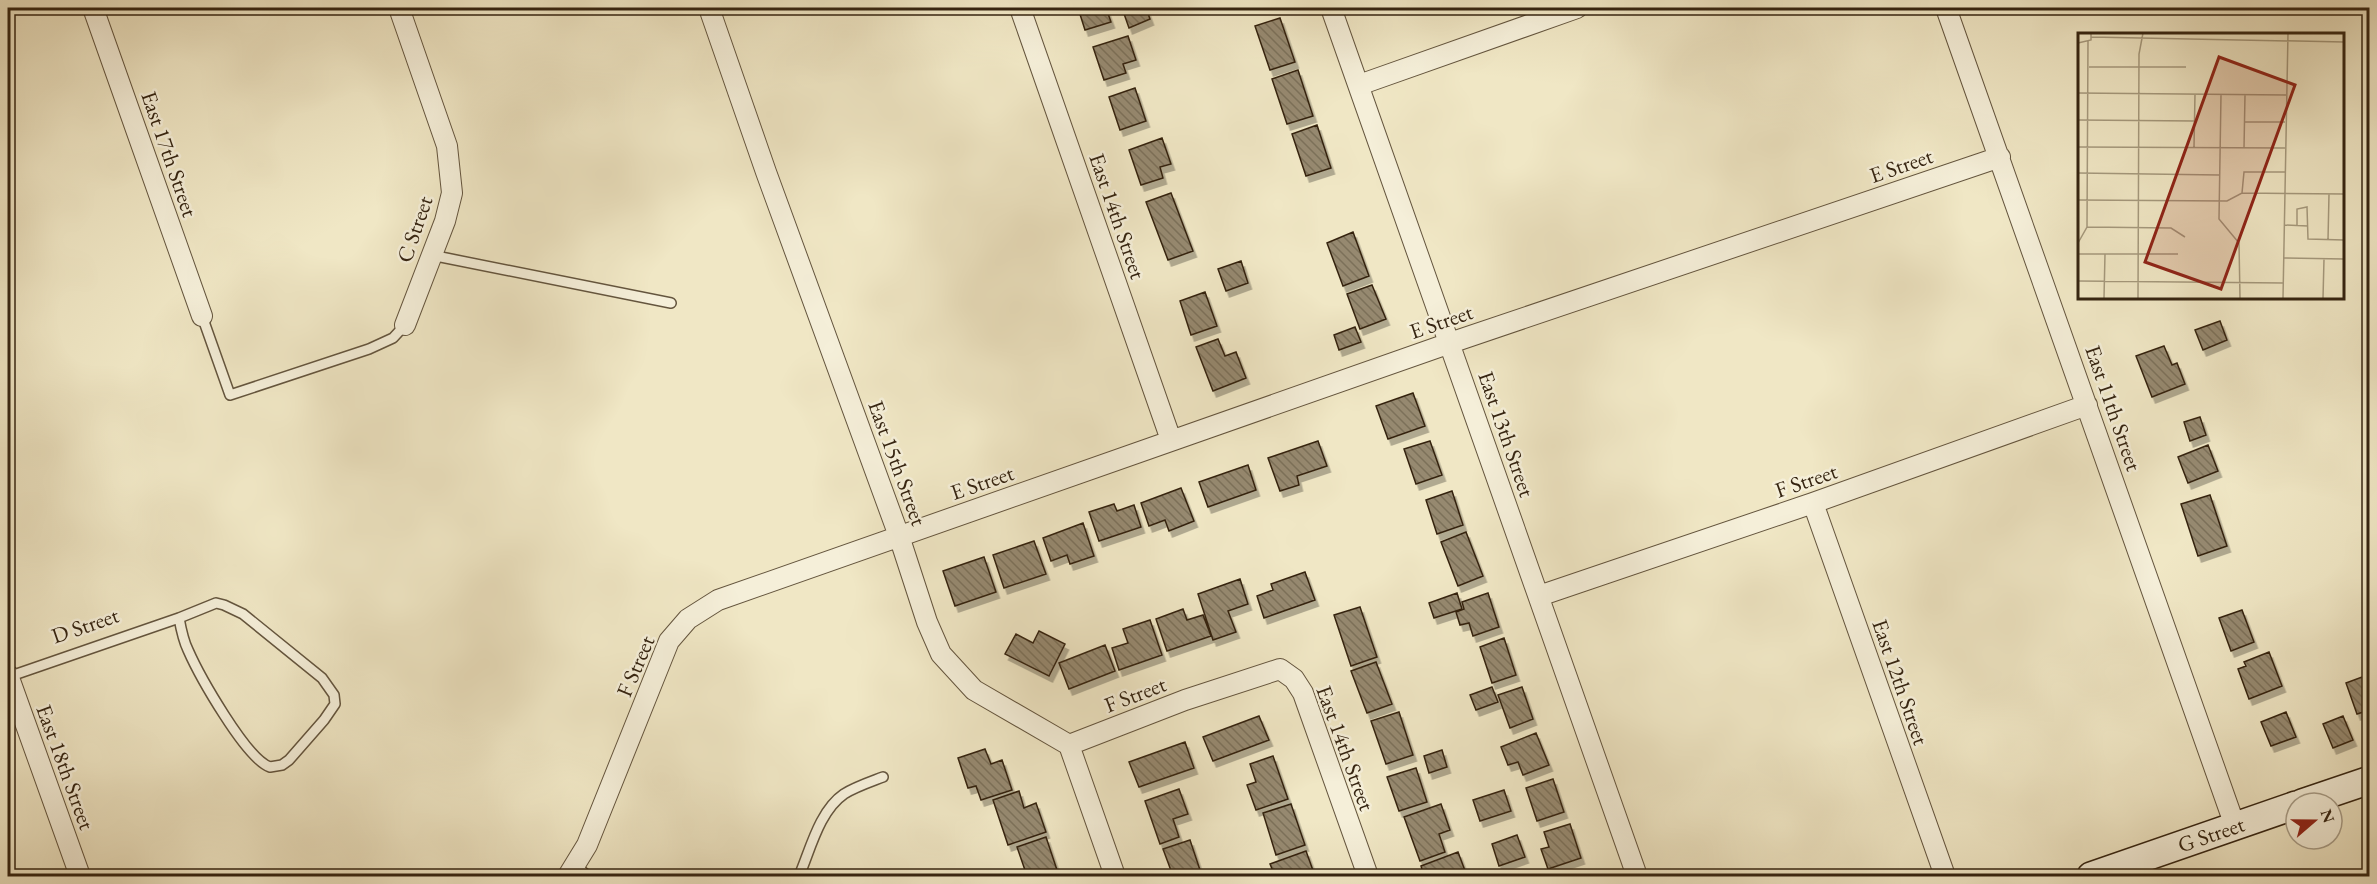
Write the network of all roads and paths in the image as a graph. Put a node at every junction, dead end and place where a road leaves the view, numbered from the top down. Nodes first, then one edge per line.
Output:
1 (93, 8) edge
2 (399, 8) edge
3 (709, 8) edge
4 (1020, 8) edge
5 (1331, 8) edge
6 (1577, 8) edge
7 (1946, 8) edge
8 (1359, 85) junction
9 (2000, 157) junction
10 (431, 255) junction
11 (671, 303) dead end
12 (202, 316) joint
13 (405, 325) joint
14 (1450, 343) junction
15 (2087, 405) junction
16 (1171, 440) junction
17 (1813, 503) junction
18 (899, 536) junction
19 (1539, 596) junction
20 (178, 618) junction
21 (8, 676) edge
22 (1185, 700) joint
23 (1069, 745) junction
24 (883, 777) dead end
25 (2370, 780) edge
26 (2337, 791) edge
27 (2284, 809) edge
28 (2235, 826) junction
29 (577, 873) edge
30 (80, 876) edge
31 (799, 876) edge
32 (1115, 876) edge
33 (1368, 876) edge
34 (1637, 876) edge
35 (1945, 876) edge
36 (2091, 876) edge

1 - 12 street, East 17th Street
2 - 10 street, C Street
3 - 18 street, East 15th Street
4 - 16 street, East 14th Street
5 - 8 street, East 13th Street
6 - 8 street
7 - 9 street, East 11th Street
8 - 14 street, East 13th Street
9 - 14 street, E Street
9 - 15 street, East 11th Street
10 - 11 lane
10 - 13 street, C Street
12 - 13 lane
14 - 16 street, E Street
14 - 19 street, East 13th Street
15 - 17 street, F Street
15 - 28 street, East 11th Street
16 - 18 street, E Street
17 - 19 street, F Street
17 - 35 street, East 12th Street
18 - 23 street, East 15th Street
18 - 29 street, F Street
19 - 34 street, East 13th Street
20 - 20 lane, D Street
20 - 21 lane, D Street
21 - 30 street, East 18th Street
22 - 23 street, F Street
22 - 33 street, East 14th Street
23 - 32 street
24 - 31 lane
25 - 26 main road
27 - 28 main road, G Street
28 - 36 main road, G Street

